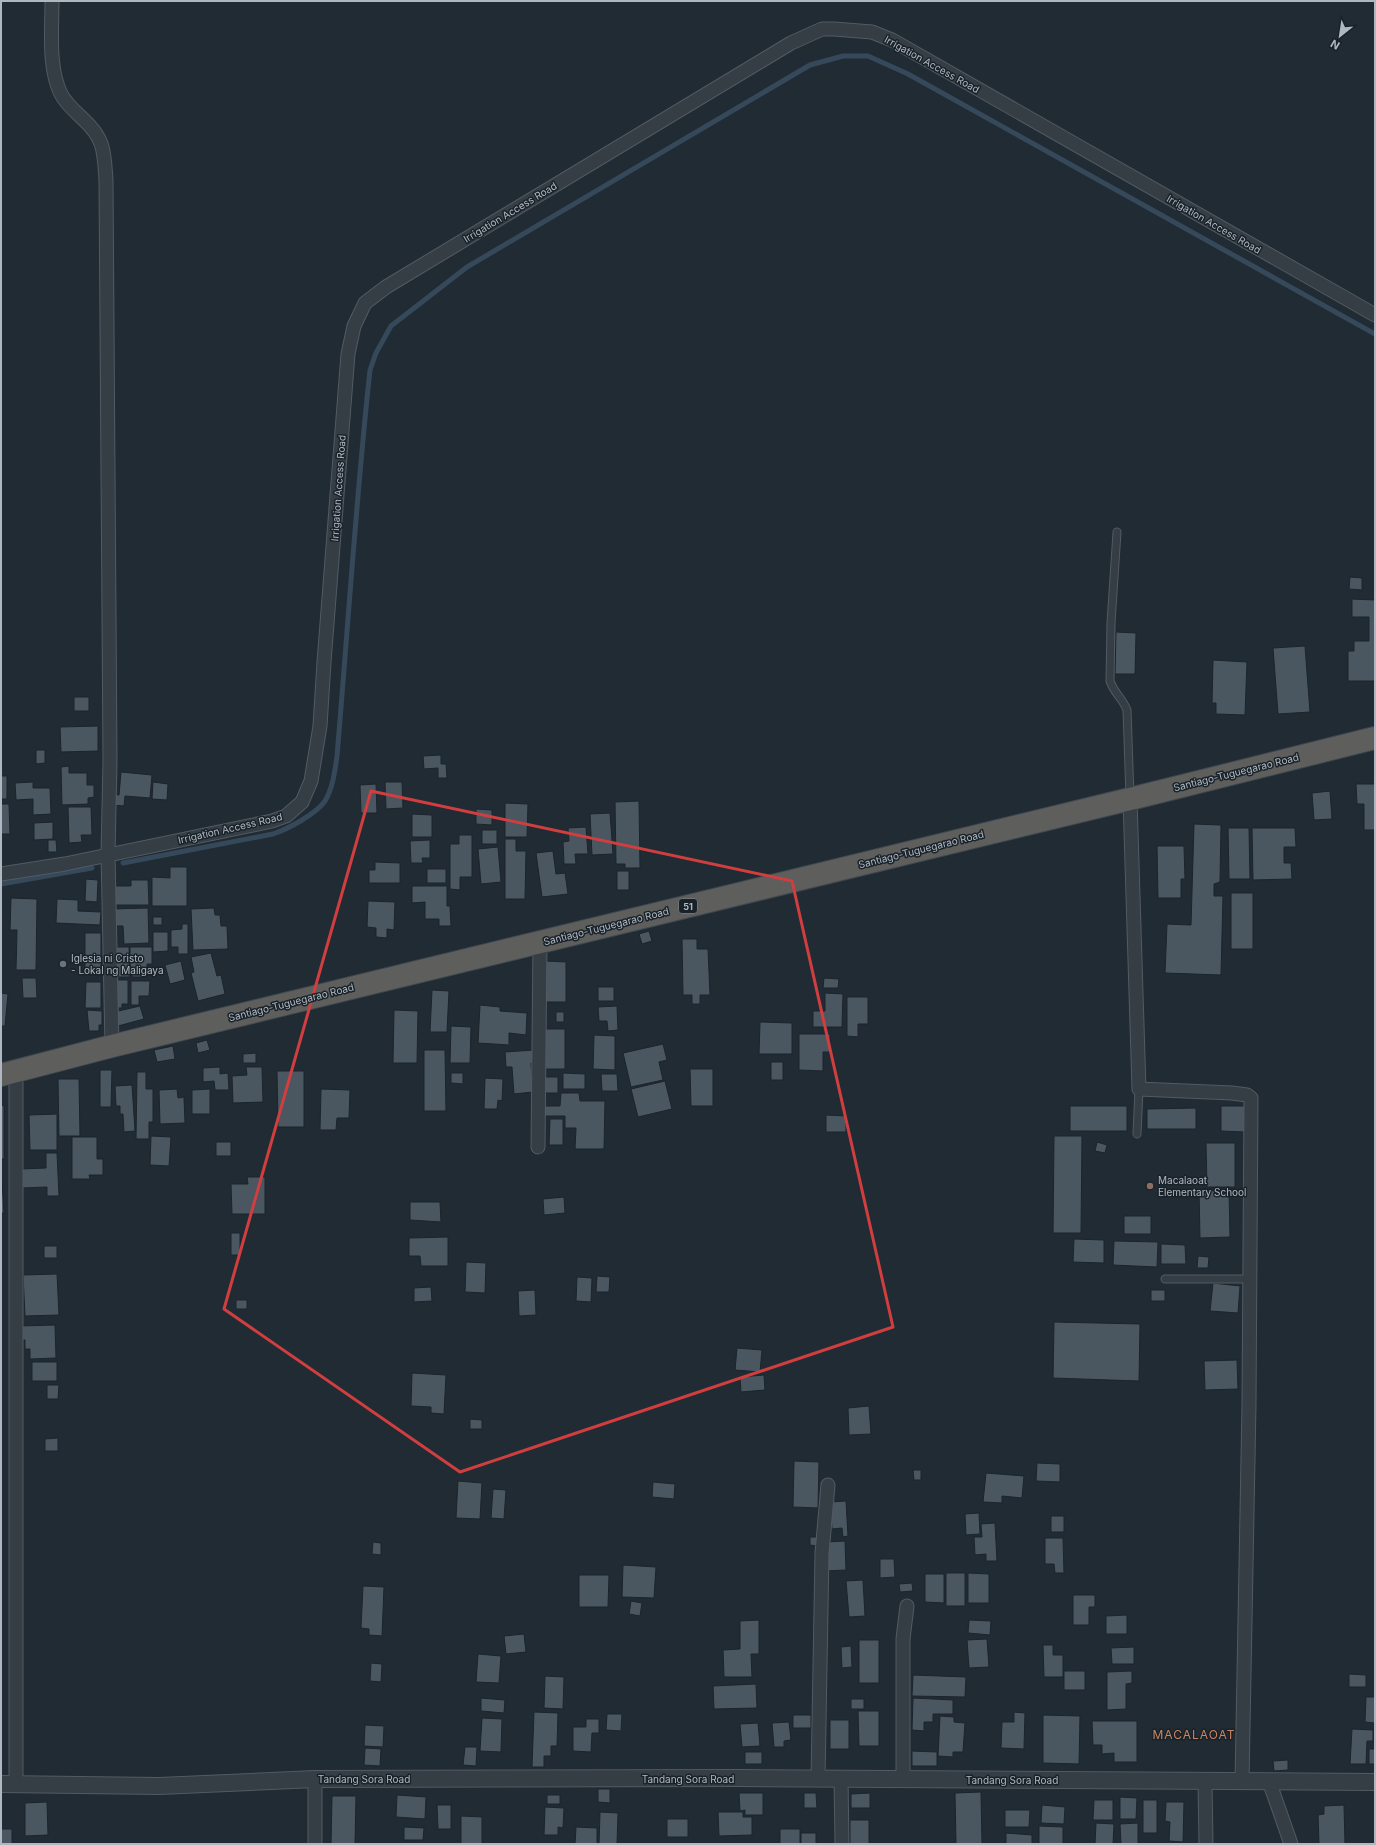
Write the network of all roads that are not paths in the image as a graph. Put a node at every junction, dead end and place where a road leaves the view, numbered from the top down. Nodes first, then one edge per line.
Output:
1 (52, 1) edge
2 (1375, 315) edge
3 (1117, 532) dead end
4 (1375, 738) edge
5 (1130, 799) junction
6 (108, 854) junction
7 (1, 874) edge
8 (540, 942) junction
9 (112, 1046) junction
10 (9, 1073) edge
11 (1138, 1089) junction
12 (1137, 1134) dead end
13 (538, 1147) dead end
14 (1165, 1279) dead end
15 (1250, 1279) junction
16 (828, 1485) dead end
17 (907, 1606) dead end
18 (315, 1779) junction
19 (818, 1779) junction
20 (841, 1779) junction
21 (903, 1780) junction
22 (1242, 1781) junction
23 (1269, 1781) junction
24 (1205, 1782) junction
25 (1375, 1782) edge
26 (9, 1784) edge
27 (315, 1844) edge
28 (842, 1844) edge
29 (1206, 1844) edge
30 (1291, 1844) edge

1 - 6 street
2 - 6 street, Irrigation Access Road
3 - 5 lane
4 - 5 highway, Santiago-Tuguegarao Road / 51
5 - 8 highway, Santiago-Tuguegarao Road / 51
5 - 11 street
6 - 7 street, Irrigation Access Road
6 - 9 street
8 - 9 highway, Santiago-Tuguegarao Road / 51
8 - 13 street
9 - 10 highway, Santiago-Tuguegarao Road / 51
10 - 26 street
11 - 12 lane
11 - 15 street
14 - 15 lane
15 - 22 street
16 - 19 street
17 - 21 street
18 - 19 street, Tandang Sora Road
18 - 26 street, Tandang Sora Road
18 - 27 street
19 - 20 street, Tandang Sora Road
20 - 21 street, Tandang Sora Road
20 - 28 street
21 - 24 street, Tandang Sora Road
22 - 23 street, Tandang Sora Road
22 - 24 street, Tandang Sora Road
23 - 25 street, Tandang Sora Road
23 - 30 street
24 - 29 street

